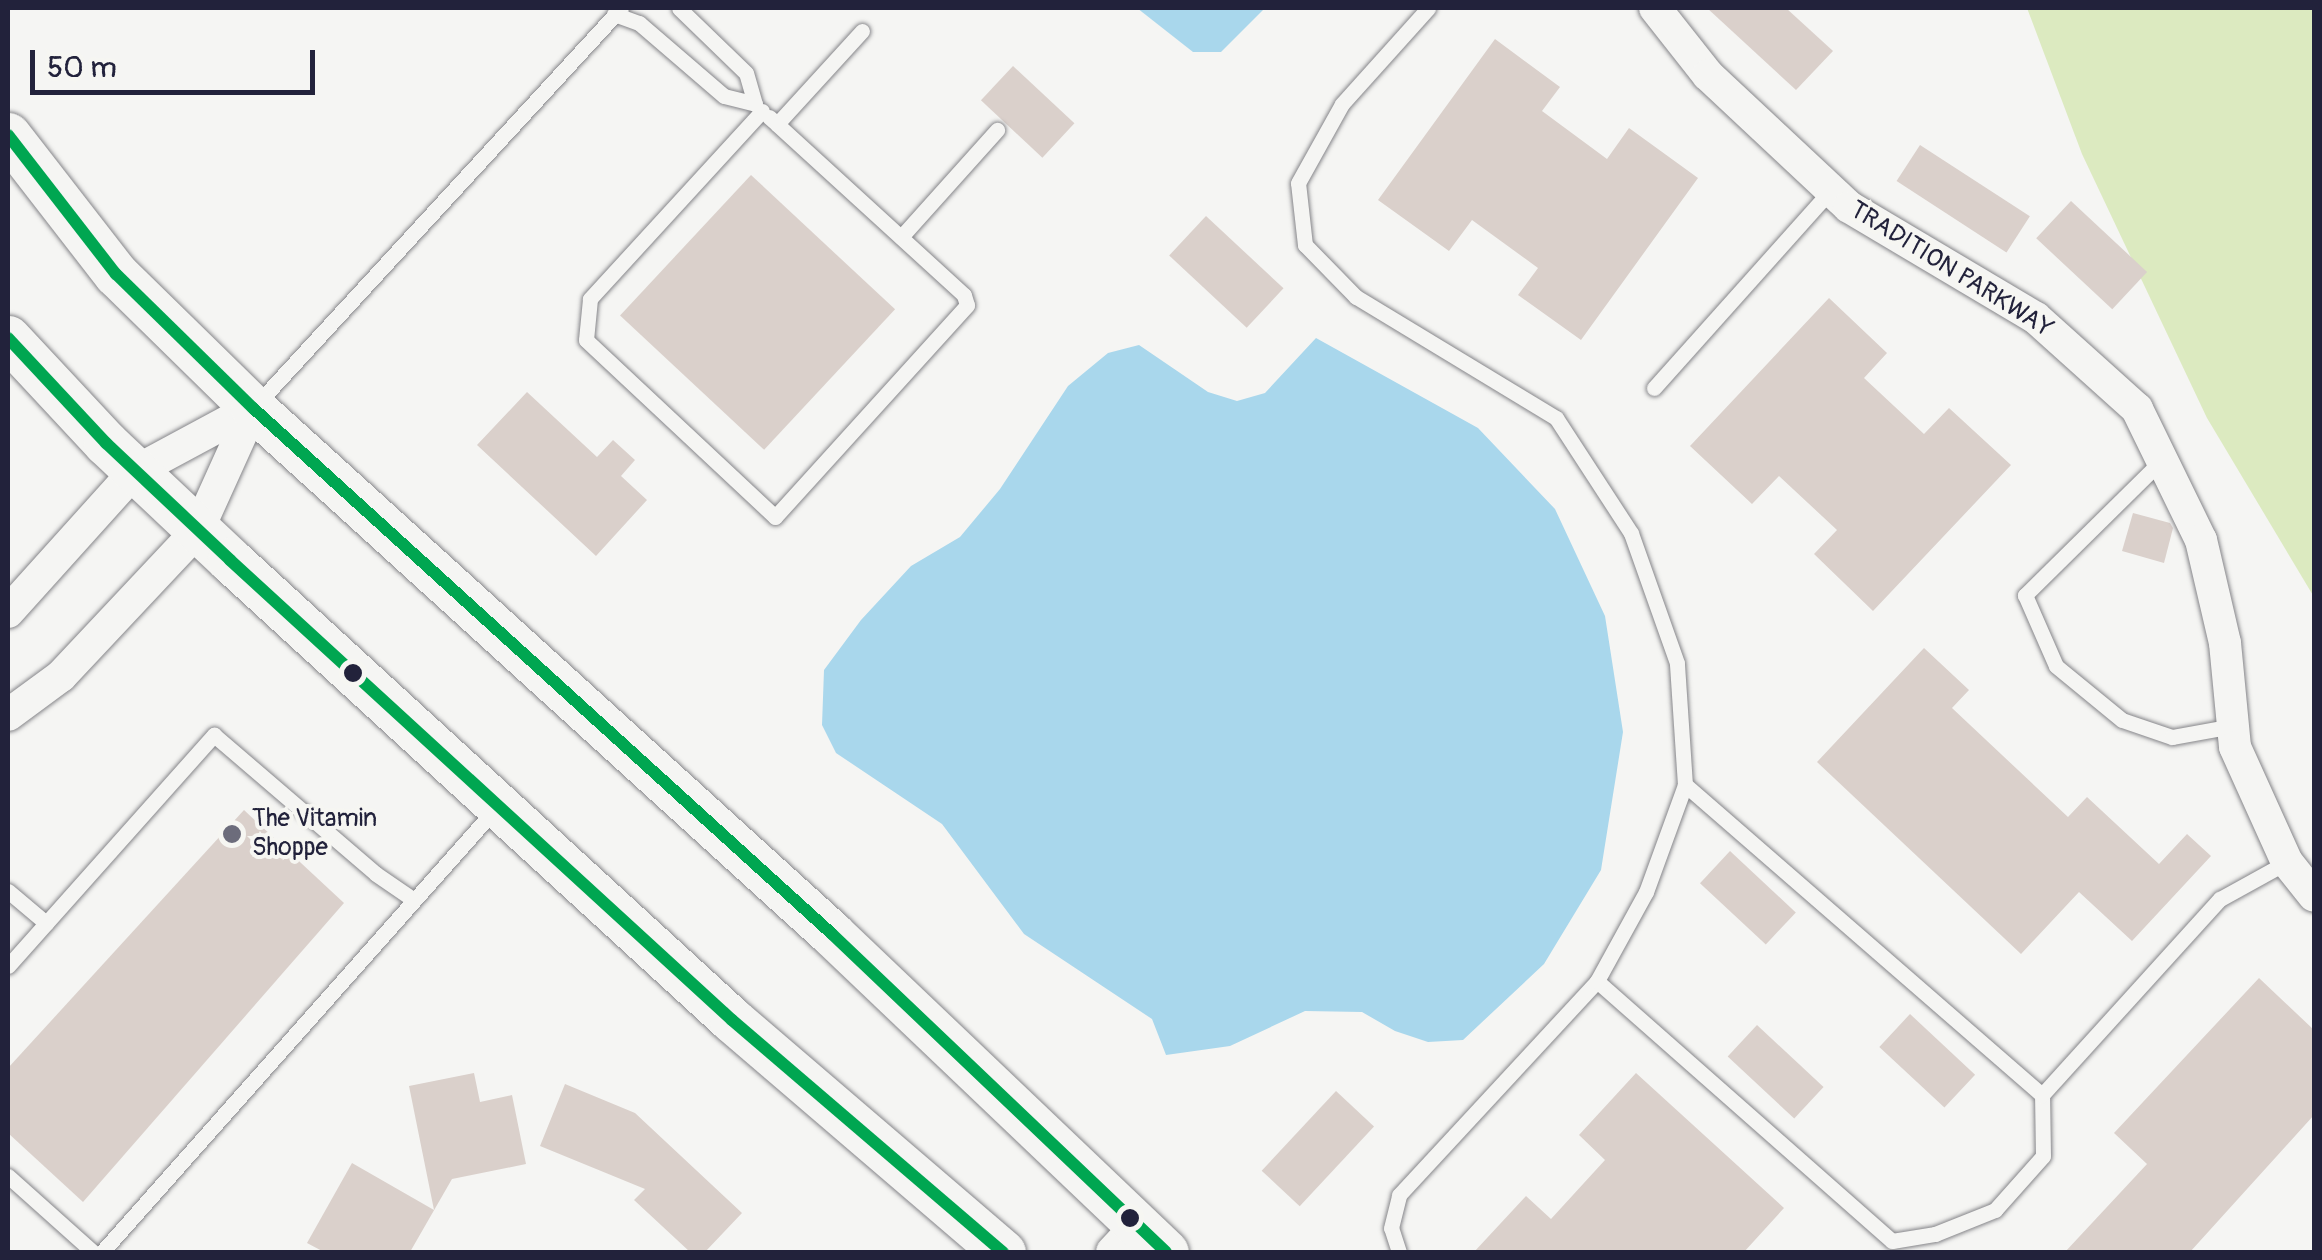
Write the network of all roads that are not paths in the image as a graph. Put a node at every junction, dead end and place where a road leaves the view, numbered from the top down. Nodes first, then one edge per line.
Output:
1 (679, 8) edge
2 (1428, 8) edge
3 (1655, 8) edge
4 (617, 11) edge
5 (862, 31) dead end
6 (759, 108) junction
7 (777, 124) junction
8 (998, 130) dead end
9 (8, 135) edge
10 (1831, 190) junction
11 (901, 237) junction
12 (8, 338) edge
13 (1654, 388) dead end
14 (253, 408) junction
15 (2163, 459) junction
16 (134, 472) junction
17 (198, 530) junction
18 (8, 612) edge
19 (8, 715) edge
20 (2234, 726) junction
21 (1685, 785) junction
22 (499, 806) junction
23 (2287, 862) junction
24 (8, 891) edge
25 (2314, 896) edge
26 (414, 900) junction
27 (46, 923) junction
28 (8, 966) edge
29 (1597, 981) junction
30 (2042, 1096) junction
31 (8, 1176) edge
32 (1138, 1243) edge
33 (1886, 1246) edge
34 (93, 1252) edge
35 (102, 1252) edge
36 (1003, 1252) edge
37 (1399, 1252) edge

1 - 6 lane
2 - 21 lane
3 - 10 street, TRADITION PARKWAY
4 - 6 lane
4 - 14 lane
5 - 7 lane
6 - 7 lane
6 - 11 lane
7 - 11 lane
8 - 11 lane
9 - 14 main road
10 - 13 lane
10 - 15 street, TRADITION PARKWAY
12 - 16 main road
14 - 16 street
14 - 17 street
14 - 32 main road
15 - 20 street, TRADITION PARKWAY
15 - 20 lane
16 - 17 main road
16 - 18 street
17 - 19 street
17 - 22 main road
20 - 23 street, TRADITION PARKWAY
21 - 29 lane
21 - 30 lane
22 - 26 lane
22 - 36 main road
23 - 25 street, TRADITION PARKWAY
23 - 30 lane
24 - 27 lane
26 - 27 lane
26 - 35 lane
27 - 28 lane
29 - 33 lane
29 - 37 lane
30 - 33 lane
31 - 34 lane

